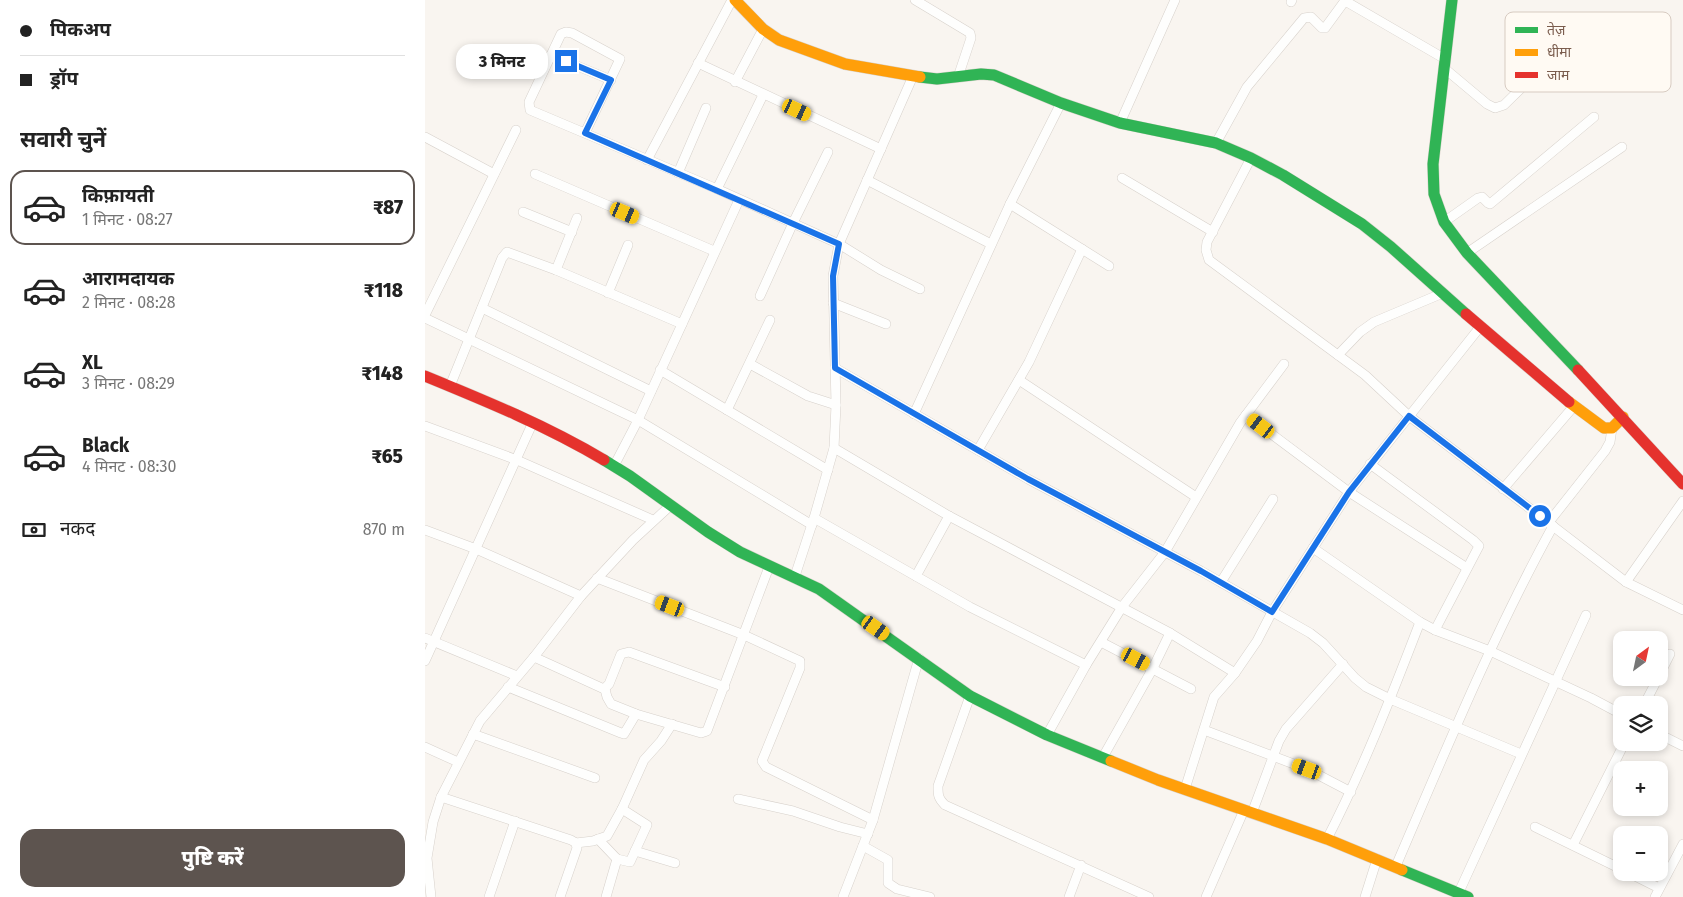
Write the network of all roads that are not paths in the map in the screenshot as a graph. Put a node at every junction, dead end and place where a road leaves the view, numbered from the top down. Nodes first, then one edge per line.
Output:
1 (734, 0) edge
2 (915, 0) edge
3 (1175, 0) edge
4 (1452, 0) edge
5 (763, 29) junction
6 (551, 54) junction
7 (699, 63) junction
8 (1445, 64) junction
9 (913, 76) junction
10 (958, 77) junction
11 (611, 80) junction
12 (735, 82) junction
13 (1517, 92) edge
14 (763, 95) junction
15 (1061, 103) junction
16 (706, 108) dead end
17 (1594, 117) dead end
18 (1120, 123) junction
19 (516, 130) dead end
20 (585, 133) junction
21 (425, 137) edge
22 (1216, 143) junction
23 (1622, 147) dead end
24 (881, 150) junction
25 (828, 152) dead end
26 (1251, 158) junction
27 (647, 160) junction
28 (678, 173) junction
29 (494, 174) junction
30 (535, 174) dead end
31 (1122, 178) dead end
32 (867, 180) junction
33 (717, 189) junction
34 (739, 200) junction
35 (1010, 204) junction
36 (523, 212) dead end
37 (577, 218) dead end
38 (1444, 222) junction
39 (793, 223) junction
40 (571, 232) junction
41 (1213, 232) junction
42 (839, 244) junction
43 (991, 244) junction
44 (628, 245) dead end
45 (1082, 250) junction
46 (714, 251) junction
47 (1467, 253) junction
48 (1109, 266) dead end
49 (556, 270) junction
50 (920, 289) dead end
51 (608, 293) junction
52 (1443, 293) junction
53 (760, 296) dead end
54 (833, 304) junction
55 (482, 308) junction
56 (425, 316) edge
57 (770, 320) dead end
58 (682, 324) junction
59 (886, 324) dead end
60 (1480, 327) junction
61 (470, 339) junction
62 (1337, 355) junction
63 (750, 364) junction
64 (1284, 364) dead end
65 (835, 368) junction
66 (660, 370) junction
67 (425, 376) edge
68 (1019, 380) junction
69 (450, 386) junction
70 (651, 391) junction
71 (837, 405) junction
72 (1574, 406) junction
73 (727, 410) junction
74 (915, 414) junction
75 (1246, 415) junction
76 (1409, 416) junction
77 (1623, 417) junction
78 (638, 420) junction
79 (533, 422) junction
80 (425, 426) edge
81 (1612, 428) junction
82 (834, 448) junction
83 (978, 450) junction
84 (517, 460) junction
85 (1370, 464) junction
86 (614, 466) junction
87 (828, 470) junction
88 (1683, 484) edge
89 (1503, 489) junction
90 (1349, 492) junction
91 (1196, 497) junction
92 (1273, 499) dead end
93 (1683, 501) edge
94 (671, 505) junction
95 (949, 516) junction
96 (653, 520) junction
97 (813, 522) junction
98 (1551, 524) junction
99 (425, 530) edge
100 (1313, 548) junction
101 (476, 550) junction
102 (1165, 552) junction
103 (769, 567) junction
104 (1467, 568) junction
105 (795, 576) junction
106 (916, 576) junction
107 (597, 578) junction
108 (1221, 582) junction
109 (1626, 582) junction
110 (581, 596) junction
111 (1122, 607) junction
112 (1683, 610) edge
113 (1272, 612) junction
114 (1586, 615) dead end
115 (1420, 622) junction
116 (1435, 630) junction
117 (1170, 633) junction
118 (744, 635) junction
119 (429, 640) edge
120 (1101, 642) junction
121 (1490, 651) junction
122 (1670, 654) dead end
123 (534, 657) junction
124 (919, 658) junction
125 (1668, 658) edge
126 (425, 661) edge
127 (1343, 664) junction
128 (1086, 665) junction
129 (1153, 668) junction
130 (1235, 673) junction
131 (517, 676) junction
132 (1555, 682) junction
133 (508, 687) junction
134 (725, 687) junction
135 (605, 688) junction
136 (1191, 689) dead end
137 (971, 696) junction
138 (1390, 699) junction
139 (1613, 710) edge
140 (636, 714) junction
141 (672, 724) junction
142 (1456, 726) junction
143 (1204, 730) junction
144 (473, 734) junction
145 (1047, 735) junction
146 (1668, 738) edge
147 (1683, 746) edge
148 (425, 747) edge
149 (1620, 751) edge
150 (1521, 754) junction
151 (1273, 756) junction
152 (1103, 757) junction
153 (458, 762) junction
154 (595, 778) dead end
155 (1185, 789) junction
156 (1351, 792) junction
157 (441, 797) junction
158 (738, 799) dead end
159 (622, 808) junction
160 (1248, 811) junction
161 (873, 820) junction
162 (515, 821) junction
163 (1535, 827) dead end
164 (868, 834) junction
165 (598, 839) junction
166 (1327, 839) junction
167 (576, 843) junction
168 (1683, 845) edge
169 (863, 846) junction
170 (1573, 846) junction
171 (635, 851) junction
172 (617, 859) junction
173 (1377, 859) junction
174 (675, 863) dead end
175 (1081, 865) junction
176 (1613, 865) edge
177 (1396, 866) junction
178 (1645, 881) edge
179 (1659, 888) junction
180 (1135, 894) edge
181 (1463, 895) edge
182 (431, 897) edge
183 (489, 897) edge
184 (560, 897) edge
185 (606, 897) edge
186 (843, 897) edge
187 (930, 897) edge
188 (1069, 897) edge
189 (1149, 897) edge
190 (1206, 897) edge
191 (1365, 897) edge
192 (1655, 897) edge

1 - 5 street
1 - 7 street
2 - 10 street
3 - 18 street
4 - 8 street
5 - 9 street
5 - 12 street
6 - 11 street
6 - 11 street
6 - 20 street
7 - 12 street
7 - 27 street
8 - 13 street
8 - 22 street
8 - 38 street
9 - 10 street
9 - 24 street
10 - 15 street
11 - 20 street
12 - 14 street
14 - 24 street
14 - 33 street
15 - 18 street
15 - 35 street
16 - 28 street
17 - 38 street
18 - 22 street
19 - 29 street
20 - 27 street
21 - 29 street
22 - 26 street
23 - 47 street
24 - 32 street
25 - 39 street
26 - 41 street
26 - 52 street
27 - 28 street
28 - 33 street
29 - 56 street
30 - 46 street
31 - 41 street
32 - 42 street
32 - 43 street
33 - 34 street
34 - 39 street
34 - 46 street
35 - 43 street
35 - 45 street
36 - 40 street
37 - 40 street
38 - 47 street
39 - 42 street
39 - 53 street
40 - 49 street
41 - 62 street
42 - 50 street
42 - 54 street
43 - 74 street
44 - 51 street
45 - 48 street
45 - 68 street
46 - 58 street
47 - 77 street
49 - 51 street
49 - 55 street
51 - 58 street
52 - 60 street
52 - 62 street
54 - 59 street
54 - 65 street
55 - 61 street
55 - 70 street
56 - 61 street
57 - 63 street
58 - 66 street
60 - 72 street
60 - 76 street
61 - 69 street
61 - 78 street
62 - 76 street
63 - 71 street
63 - 73 street
64 - 75 street
65 - 71 street
65 - 74 street
66 - 70 street
66 - 73 street
67 - 69 street
68 - 83 street
68 - 91 street
69 - 79 street
70 - 78 street
71 - 82 street
72 - 81 street
72 - 89 street
73 - 87 street
74 - 83 street
75 - 90 street
75 - 91 street
76 - 85 street
76 - 89 street
77 - 81 street
77 - 88 street
78 - 86 street
78 - 97 street
79 - 84 street
79 - 86 street
80 - 84 street
81 - 98 street
82 - 87 street
82 - 95 street
83 - 102 street
84 - 96 street
84 - 101 street
85 - 90 street
85 - 104 street
86 - 94 street
87 - 97 street
89 - 98 street
90 - 100 street
90 - 104 street
91 - 102 street
92 - 108 street
93 - 109 street
94 - 96 street
94 - 103 street
95 - 106 street
95 - 111 street
96 - 107 street
97 - 105 street
97 - 106 street
98 - 109 street
98 - 121 street
99 - 101 street
100 - 113 street
100 - 115 street
101 - 110 street
101 - 119 street
102 - 108 street
102 - 111 street
103 - 105 street
103 - 118 street
104 - 116 street
105 - 124 street
106 - 128 street
107 - 110 street
107 - 118 street
108 - 113 street
109 - 112 street
110 - 123 street
111 - 117 street
111 - 120 street
113 - 127 street
113 - 130 street
114 - 132 street
115 - 116 street
115 - 138 street
116 - 121 street
117 - 129 street
117 - 130 street
118 - 134 street
118 - 161 street
119 - 126 street
119 - 131 street
120 - 128 street
120 - 129 street
121 - 132 street
121 - 142 street
122 - 125 street
123 - 131 street
123 - 135 street
124 - 137 street
124 - 161 street
127 - 138 street
127 - 151 street
128 - 145 street
129 - 136 street
129 - 152 street
130 - 143 street
131 - 133 street
132 - 139 street
132 - 150 street
133 - 140 street
133 - 144 street
134 - 135 street
134 - 141 street
135 - 140 street
137 - 145 street
137 - 175 street
138 - 142 street
138 - 156 street
140 - 141 street
141 - 159 street
142 - 150 street
142 - 177 street
143 - 151 street
143 - 155 street
144 - 153 street
144 - 154 street
145 - 152 street
146 - 147 street
148 - 153 street
149 - 170 street
150 - 181 street
151 - 156 street
151 - 160 street
152 - 155 street
153 - 157 street
155 - 160 street
156 - 166 street
157 - 162 street
157 - 182 street
158 - 164 street
159 - 165 street
159 - 171 street
160 - 166 street
160 - 190 street
161 - 164 street
162 - 167 street
162 - 183 street
163 - 170 street
164 - 169 street
165 - 167 street
165 - 172 street
166 - 173 street
167 - 184 street
168 - 179 street
169 - 186 street
169 - 187 street
170 - 176 street
171 - 172 street
171 - 174 street
172 - 185 street
173 - 177 street
173 - 191 street
175 - 180 street
175 - 188 street
177 - 181 street
178 - 179 street
179 - 192 street
180 - 189 street

